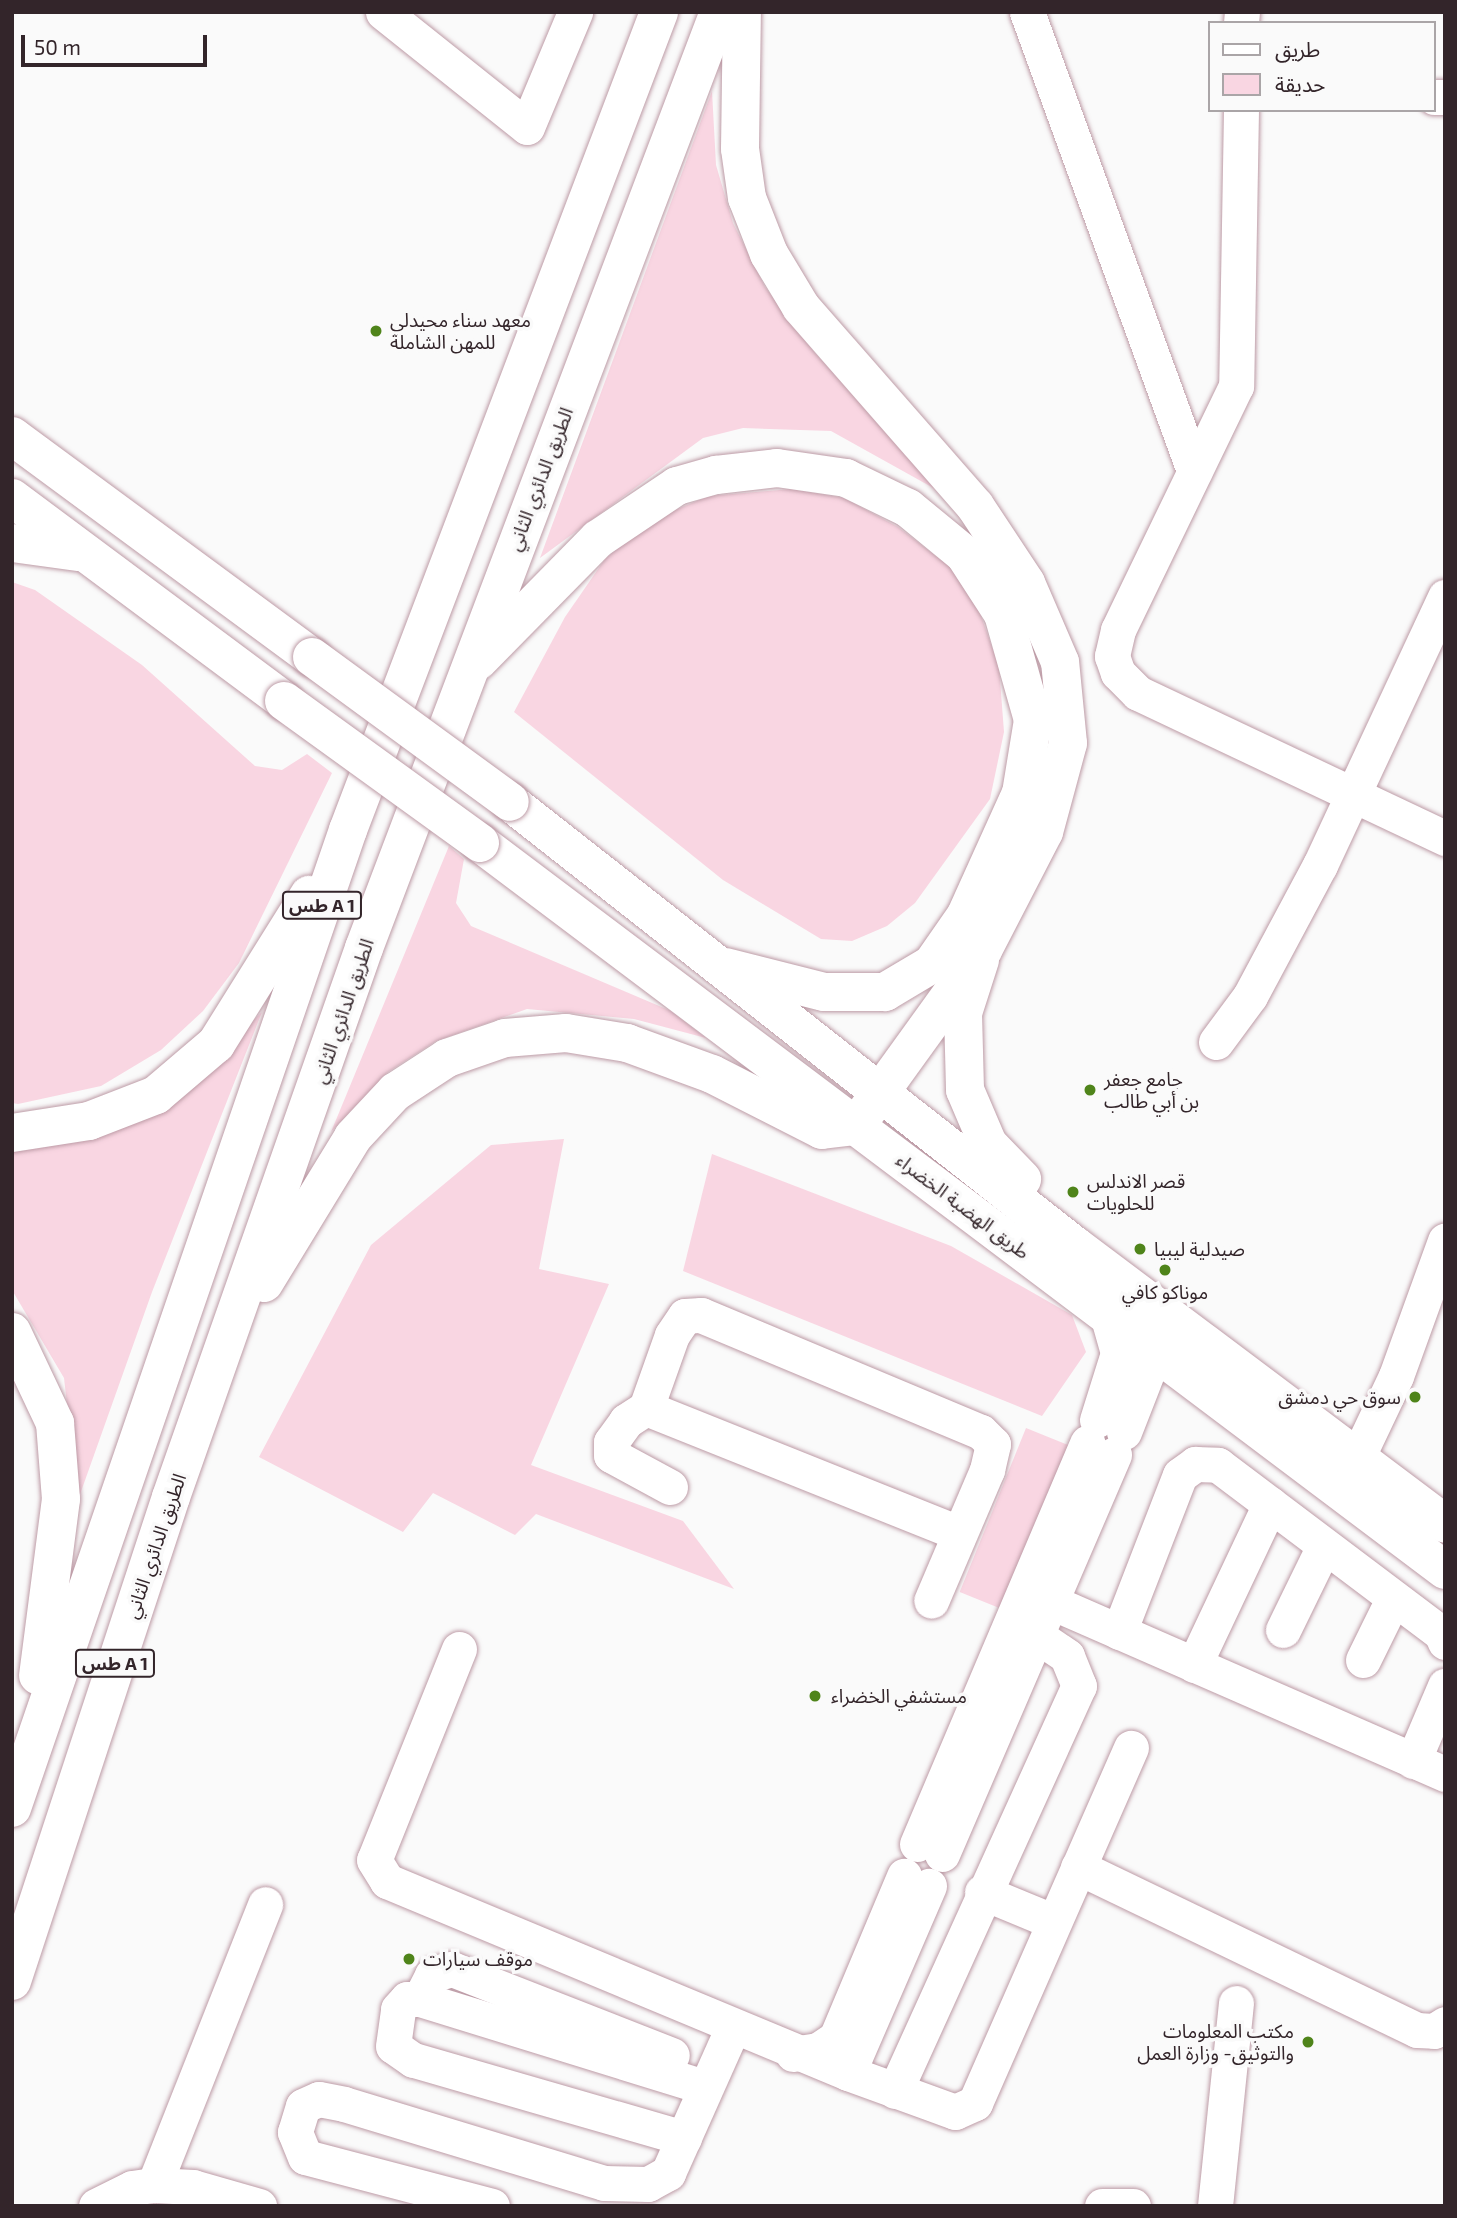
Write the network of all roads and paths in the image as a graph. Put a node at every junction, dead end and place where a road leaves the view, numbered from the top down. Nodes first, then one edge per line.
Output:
1 (383, 12) edge
2 (575, 12) edge
3 (659, 12) edge
4 (719, 12) edge
5 (742, 12) edge
6 (1027, 12) edge
7 (1241, 112) edge
8 (13, 438) edge
9 (1195, 472) junction
10 (12, 498) edge
11 (12, 543) edge
12 (81, 552) junction
13 (1445, 597) edge
14 (466, 673) junction
15 (1354, 793) junction
16 (348, 830) junction
17 (1445, 838) edge
18 (983, 950) junction
19 (725, 967) junction
20 (1216, 1042) dead end
21 (881, 1090) junction
22 (856, 1126) junction
23 (12, 1133) edge
24 (1445, 1241) edge
25 (1116, 1276) junction
26 (1169, 1313) junction
27 (1107, 1314) junction
28 (12, 1332) edge
29 (224, 1347) junction
30 (1157, 1352) junction
31 (646, 1408) junction
32 (1106, 1437) junction
33 (1359, 1454) junction
34 (670, 1488) dead end
35 (1270, 1504) junction
36 (1445, 1524) edge
37 (958, 1533) junction
38 (1323, 1548) junction
39 (1445, 1570) edge
40 (1393, 1599) junction
41 (930, 1601) dead end
42 (1049, 1601) junction
43 (1283, 1630) dead end
44 (1119, 1632) junction
45 (1036, 1634) junction
46 (1445, 1642) edge
47 (459, 1650) dead end
48 (1363, 1660) dead end
49 (1194, 1665) junction
50 (1445, 1686) edge
51 (1131, 1748) dead end
52 (1413, 1761) junction
53 (27, 1763) junction
54 (1445, 1774) edge
55 (12, 1808) edge
56 (1078, 1867) junction
57 (982, 1892) junction
58 (265, 1905) dead end
59 (1052, 1921) junction
60 (12, 1981) edge
61 (1236, 2003) dead end
62 (1445, 2024) edge
63 (733, 2027) junction
64 (793, 2054) junction
65 (848, 2074) junction
66 (709, 2079) junction
67 (895, 2091) junction
68 (684, 2138) junction
69 (154, 2185) junction
70 (599, 2194) edge
71 (96, 2206) edge
72 (259, 2206) edge
73 (492, 2206) edge
74 (1102, 2206) edge
75 (1132, 2206) edge
76 (1215, 2206) edge

1 - 2 street
3 - 16 main road, طس A 1
4 - 14 main road, الطريق الدائري الثاني / طس A 1
5 - 18 main road
6 - 9 street
7 - 9 street
8 - 19 main road, طريق الهضبة الخضراء, bridge
9 - 15 street
10 - 12 main road, طريق الهضبة الخضراء
11 - 12 main road
12 - 22 main road, طريق الهضبة الخضراء, bridge
13 - 15 street
14 - 19 main road
14 - 29 main road, الطريق الدائري الثاني / طس A 1
15 - 17 street
15 - 20 street
16 - 23 main road
16 - 53 main road, طس A 1
18 - 21 main road
18 - 25 main road
19 - 21 main road, طريق الهضبة الخضراء
21 - 22 main road
21 - 25 main road, طريق الهضبة الخضراء
22 - 27 main road, طريق الهضبة الخضراء
22 - 29 main road
24 - 33 street
25 - 26 main road, طريق الهضبة الخضراء
26 - 30 street
26 - 33 main road, طريق الهضبة الخضراء
27 - 30 main road, طريق الهضبة الخضراء
27 - 32 street
28 - 53 main road
29 - 60 main road, الطريق الدائري الثاني / طس A 1
30 - 32 street
30 - 39 main road, طريق الهضبة الخضراء
31 - 34 street
31 - 37 street
31 - 37 street
32 - 42 street
32 - 45 street
33 - 36 main road, طريق الهضبة الخضراء
35 - 38 street
35 - 44 street
35 - 49 street
37 - 41 street
38 - 40 street
38 - 43 street
40 - 46 street
40 - 48 street
42 - 44 street
42 - 45 street
44 - 49 street
45 - 57 street
47 - 63 street
49 - 52 street
50 - 52 street
51 - 56 street
52 - 54 street
53 - 55 main road, طس A 1
56 - 59 street
56 - 62 street
57 - 59 street
57 - 67 street
58 - 69 street
59 - 67 street
61 - 76 street
63 - 64 street
63 - 66 street
64 - 65 street
64 - 65 street
65 - 67 street
66 - 68 street
66 - 68 street
68 - 70 street
69 - 71 street
69 - 72 street
70 - 73 street
74 - 75 street

